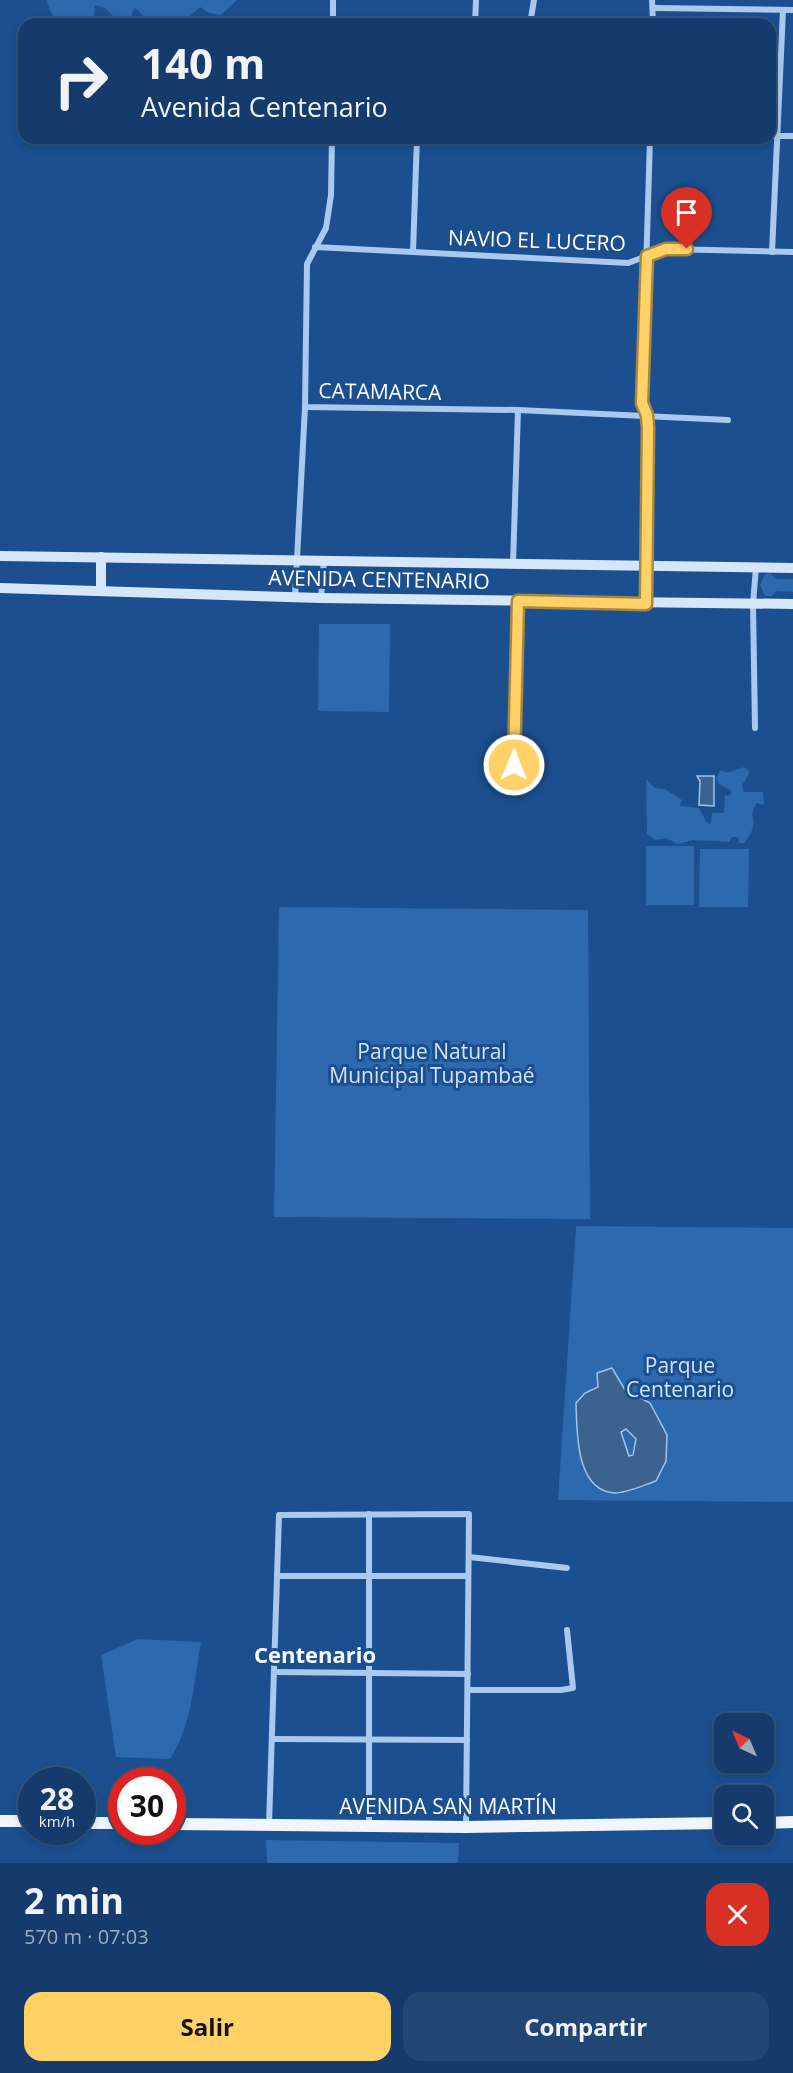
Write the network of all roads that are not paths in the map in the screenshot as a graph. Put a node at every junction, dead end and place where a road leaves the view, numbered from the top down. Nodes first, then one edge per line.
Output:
1 (333, 0) edge
2 (476, 0) edge
3 (534, 0) edge
4 (652, 0) edge
5 (766, 0) edge
6 (654, 8) junction
7 (766, 10) junction
8 (783, 10) junction
9 (793, 10) edge
10 (333, 18) edge
11 (475, 18) edge
12 (531, 18) edge
13 (653, 18) edge
14 (778, 136) junction
15 (793, 136) edge
16 (332, 144) edge
17 (417, 144) edge
18 (651, 144) edge
19 (315, 247) junction
20 (413, 252) junction
21 (772, 252) junction
22 (793, 252) edge
23 (647, 256) junction
24 (305, 406) junction
25 (518, 410) junction
26 (647, 415) junction
27 (728, 420) dead end
28 (0, 556) edge
29 (101, 558) junction
30 (297, 561) junction
31 (324, 561) junction
32 (513, 564) junction
33 (646, 566) junction
34 (756, 567) junction
35 (793, 568) edge
36 (0, 588) edge
37 (101, 591) junction
38 (296, 597) junction
39 (321, 598) junction
40 (518, 601) junction
41 (646, 604) junction
42 (753, 604) junction
43 (793, 604) edge
44 (755, 728) dead end
45 (514, 765) dead end
46 (369, 1514) junction
47 (469, 1557) junction
48 (567, 1568) dead end
49 (277, 1576) junction
50 (468, 1576) junction
51 (369, 1577) junction
52 (567, 1630) dead end
53 (274, 1672) junction
54 (370, 1674) junction
55 (468, 1674) junction
56 (468, 1690) junction
57 (272, 1739) junction
58 (370, 1740) junction
59 (467, 1740) junction
60 (0, 1821) edge
61 (18, 1821) edge
62 (793, 1822) edge
63 (714, 1823) edge
64 (774, 1823) edge
65 (186, 1824) edge
66 (269, 1825) junction
67 (369, 1826) junction
68 (466, 1827) junction

1 - 10 street
2 - 11 street
3 - 12 street
4 - 6 street
5 - 7 street
6 - 7 street
6 - 13 street
7 - 8 street
8 - 9 street
8 - 14 street
14 - 15 street
14 - 21 street
16 - 19 street, CATAMARCA
17 - 20 street
18 - 23 street
19 - 20 street, NAVIO EL LUCERO
19 - 24 street, CATAMARCA
20 - 23 street, NAVIO EL LUCERO
21 - 22 street, NAVIO EL LUCERO
21 - 23 street, NAVIO EL LUCERO
23 - 26 street
24 - 25 street, CATAMARCA
24 - 30 street
25 - 26 street, CATAMARCA
25 - 32 street
26 - 27 street, CATAMARCA
26 - 33 street
28 - 29 main road, AVENIDA CENTENARIO
29 - 30 main road, AVENIDA CENTENARIO
29 - 37 main road
30 - 31 main road, AVENIDA CENTENARIO
30 - 38 street
31 - 32 main road, AVENIDA CENTENARIO
31 - 39 street
32 - 33 main road, AVENIDA CENTENARIO
33 - 34 main road, AVENIDA CENTENARIO
33 - 41 street
34 - 35 main road, AVENIDA CENTENARIO
34 - 42 street
36 - 37 main road, AVENIDA CENTENARIO
37 - 38 main road, AVENIDA CENTENARIO
38 - 39 main road, AVENIDA CENTENARIO
39 - 40 main road, AVENIDA CENTENARIO
40 - 41 main road, AVENIDA CENTENARIO
40 - 45 street
41 - 42 main road, AVENIDA CENTENARIO
42 - 43 main road, AVENIDA CENTENARIO
42 - 44 street
46 - 47 street
46 - 49 street
46 - 51 street
47 - 48 street
47 - 50 street
49 - 51 street
49 - 53 street
50 - 51 street
50 - 55 street
51 - 54 street
52 - 56 street
53 - 54 street
53 - 57 street
54 - 55 street
54 - 58 street
55 - 56 street
56 - 59 street
57 - 58 street
57 - 66 street
58 - 59 street
58 - 67 street
59 - 68 street
60 - 61 main road
62 - 64 main road
63 - 68 main road, AVENIDA SAN MARTÍN
65 - 66 main road, AVENIDA SAN MARTÍN
66 - 67 main road, AVENIDA SAN MARTÍN
67 - 68 main road, AVENIDA SAN MARTÍN

